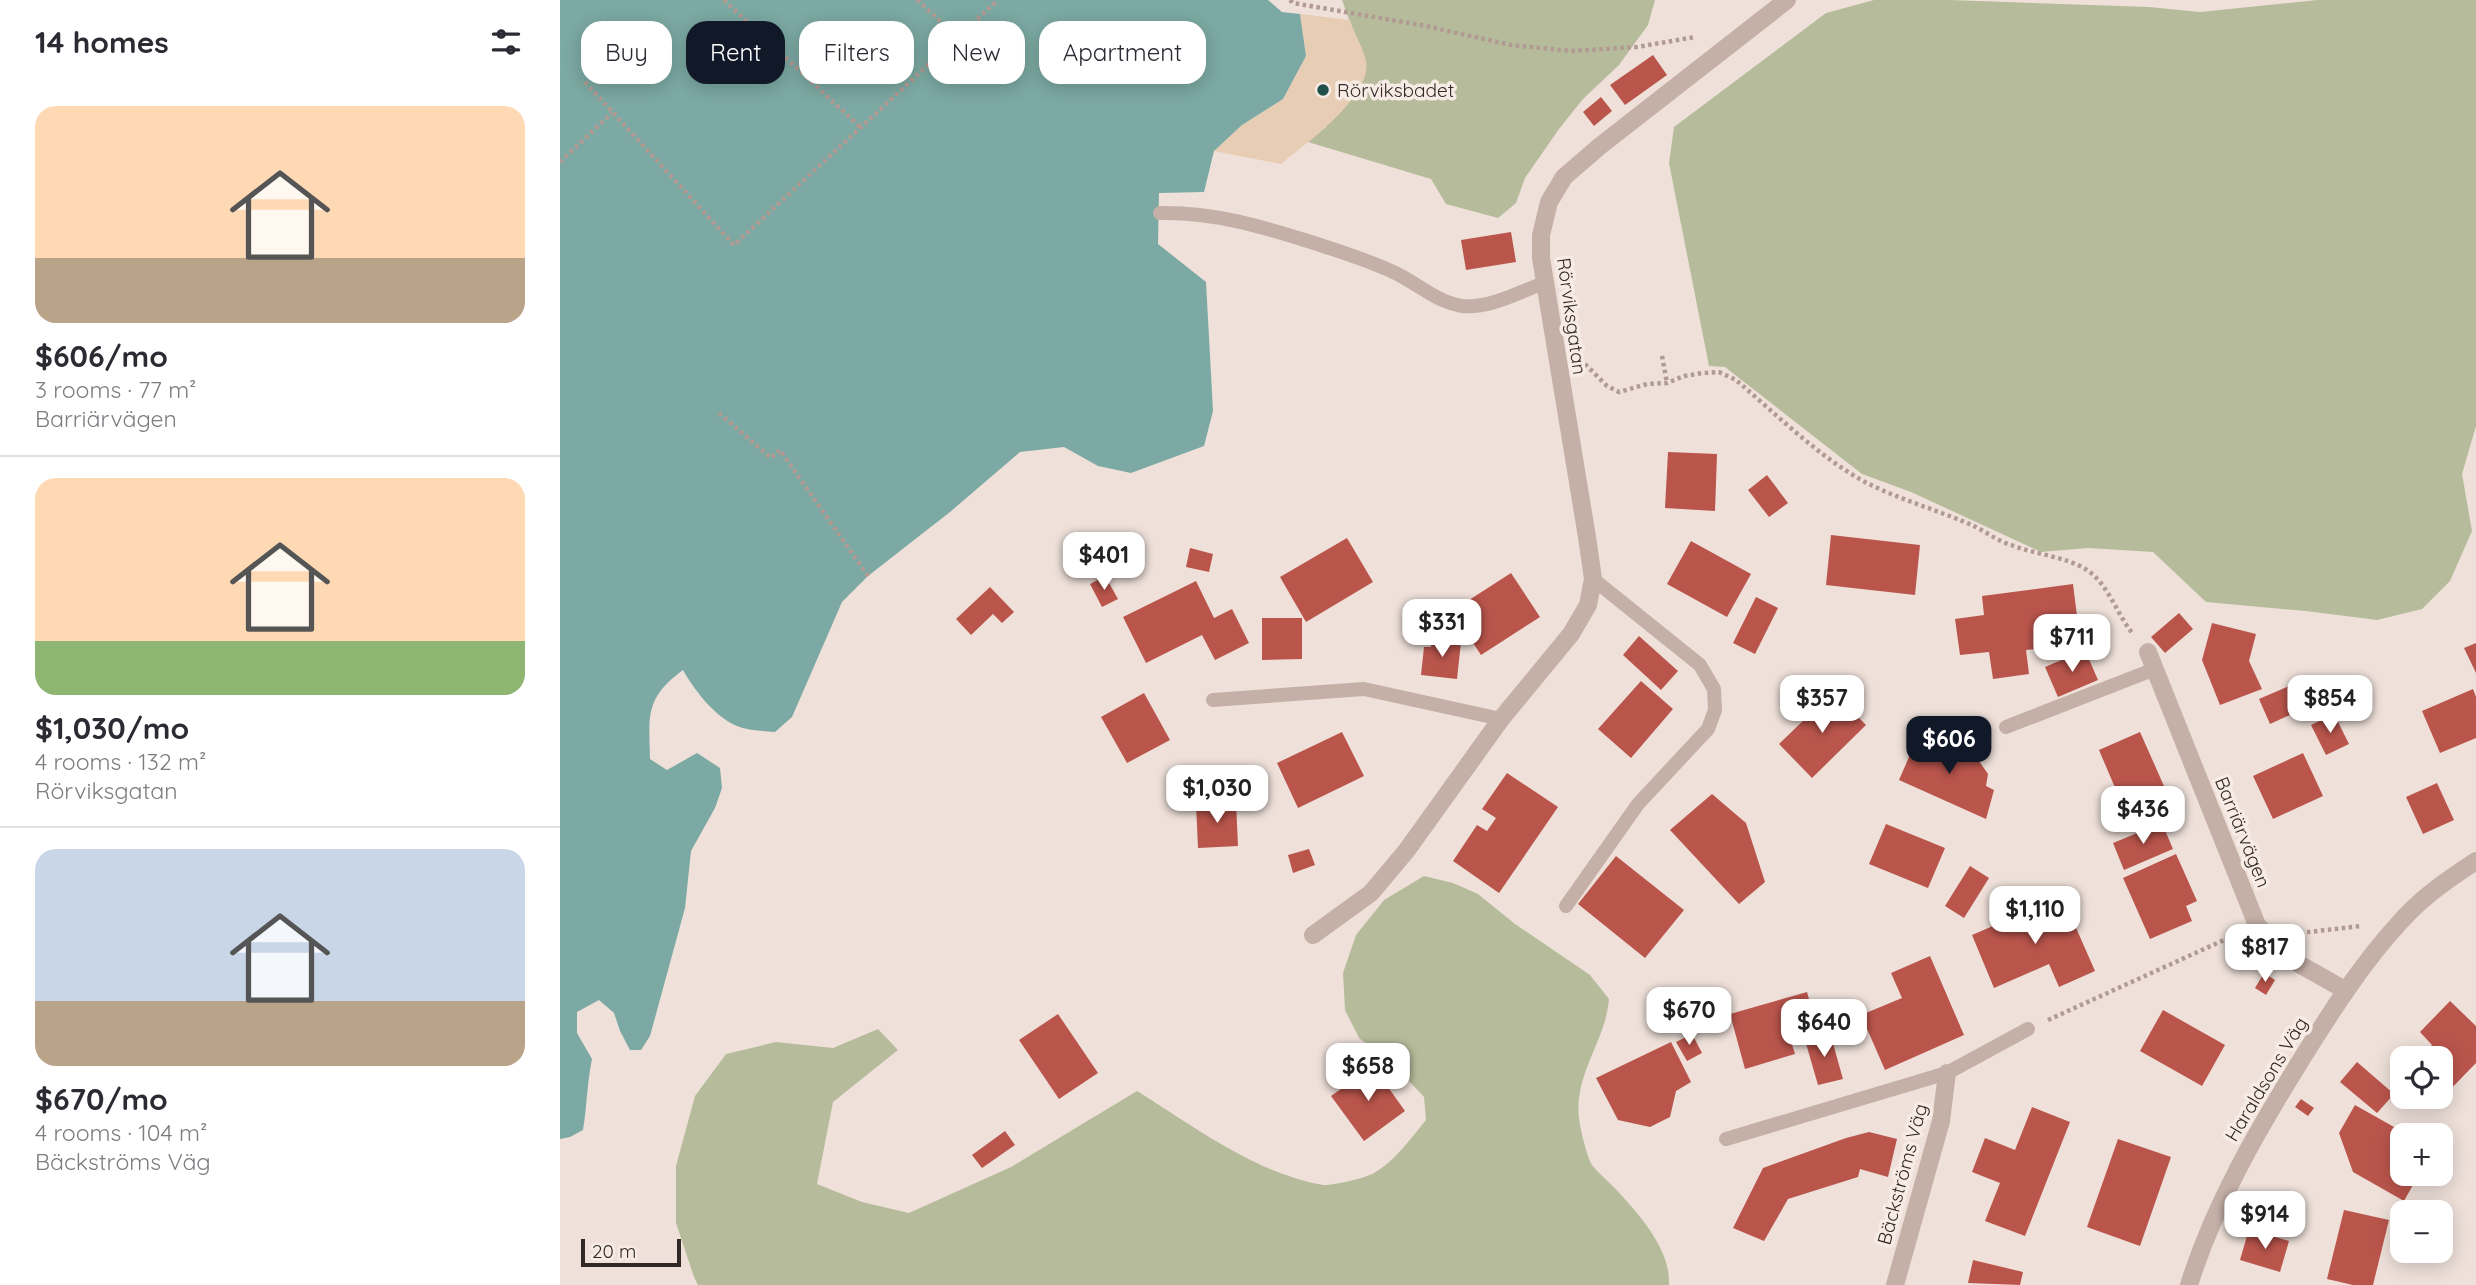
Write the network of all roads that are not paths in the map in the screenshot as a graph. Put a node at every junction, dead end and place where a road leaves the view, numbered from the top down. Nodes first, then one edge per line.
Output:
1 (1787, 0) edge
2 (1160, 213) dead end
3 (1544, 284) junction
4 (1593, 579) junction
5 (2148, 652) road end
6 (2155, 669) junction
7 (1213, 701) dead end
8 (1501, 719) junction
9 (2006, 727) dead end
10 (2476, 861) edge
11 (1566, 906) dead end
12 (1313, 935) dead end
13 (2345, 990) junction
14 (2028, 1029) road end
15 (1947, 1073) junction
16 (1726, 1139) dead end
17 (1895, 1285) edge
18 (2189, 1285) edge

1 - 3 street, Rörviksgatan
2 - 3 lane
3 - 4 street, Rörviksgatan
4 - 8 street, Rörviksgatan
4 - 11 lane
5 - 6 street, Barriärvägen
6 - 9 lane
6 - 13 street, Barriärvägen
7 - 8 lane
8 - 12 street, Rörviksgatan
10 - 13 street, Haraldsons Väg
13 - 18 street, Haraldsons Väg
14 - 15 lane
15 - 16 lane
15 - 17 street, Bäckströms Väg

